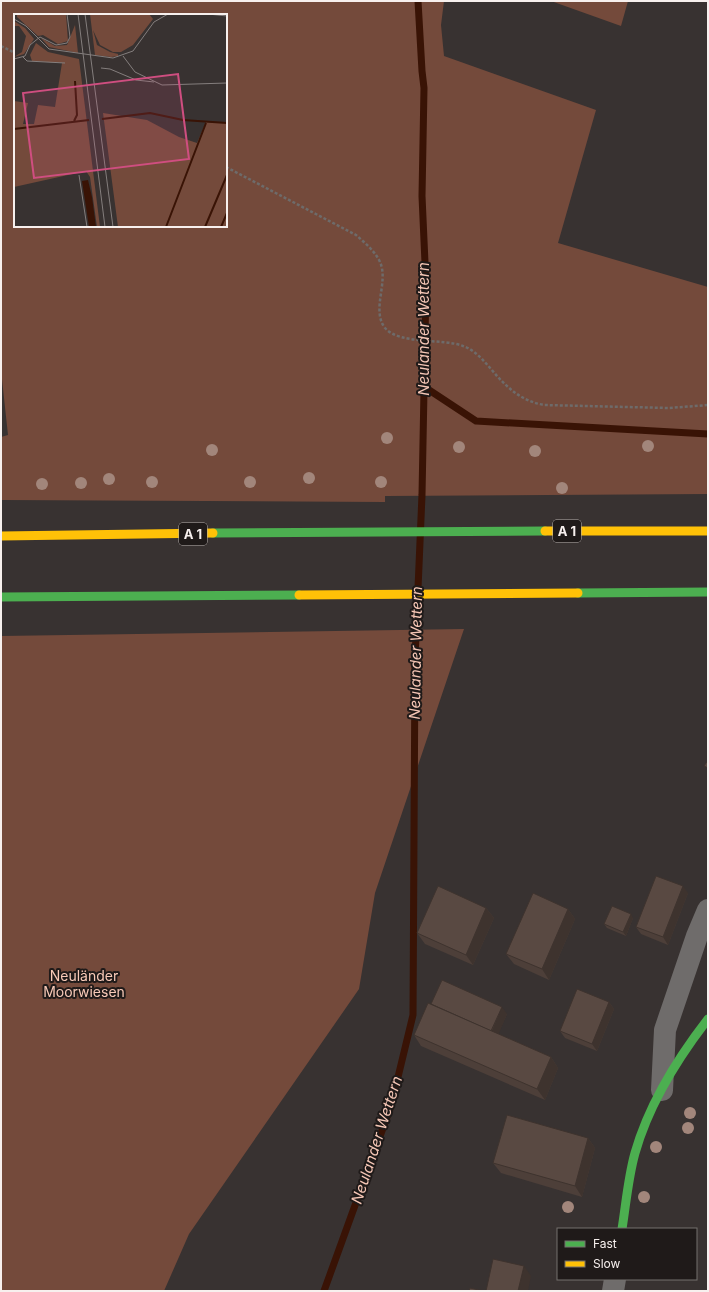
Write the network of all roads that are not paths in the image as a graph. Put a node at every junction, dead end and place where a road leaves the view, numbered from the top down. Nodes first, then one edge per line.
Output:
1 (708, 531) edge
2 (1, 536) edge
3 (708, 592) edge
4 (1, 597) edge
5 (708, 910) edge
6 (708, 1019) edge
7 (662, 1090) junction
8 (622, 1228) edge
9 (615, 1280) edge
10 (613, 1291) edge

1 - 2 main road, A 1
3 - 4 main road
5 - 7 street
6 - 7 main road
7 - 8 main road
9 - 10 street

